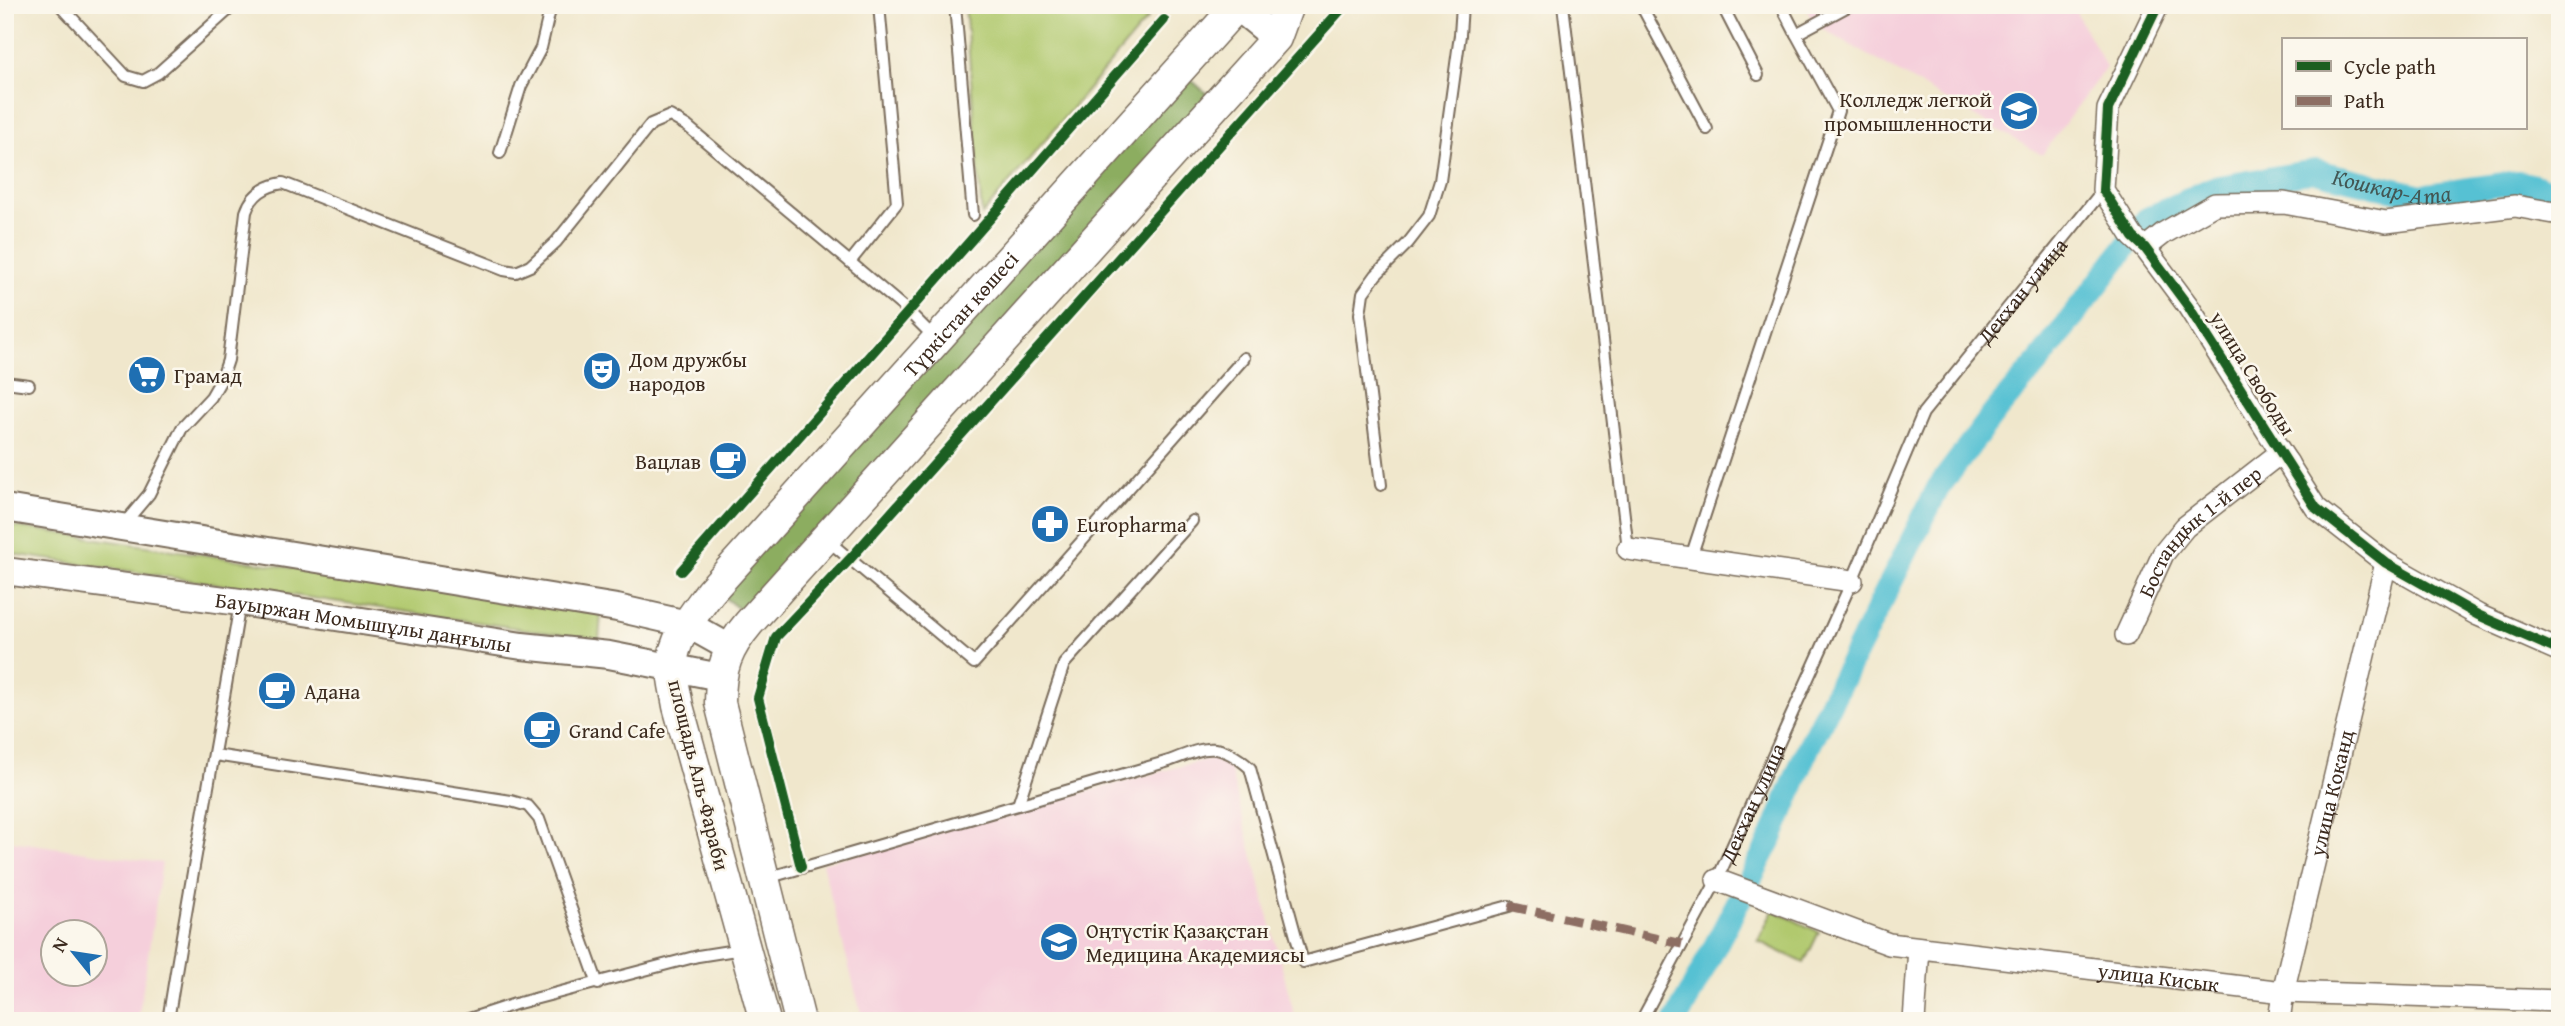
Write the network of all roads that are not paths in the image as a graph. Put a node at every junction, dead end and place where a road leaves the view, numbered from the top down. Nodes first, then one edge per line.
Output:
1 (60, 5) edge
2 (234, 5) edge
3 (554, 5) edge
4 (879, 5) edge
5 (955, 5) edge
6 (1288, 5) edge
7 (1462, 5) edge
8 (1563, 5) edge
9 (1641, 5) edge
10 (1722, 5) edge
11 (1781, 5) edge
12 (1850, 5) edge
13 (2158, 5) edge
14 (1237, 6) edge
15 (1796, 34) junction
16 (1276, 38) junction
17 (1758, 75) dead end
18 (1707, 129) dead end
19 (500, 153) dead end
20 (2104, 190) junction
21 (2560, 214) edge
22 (973, 215) dead end
23 (2144, 248) junction
24 (850, 262) junction
25 (936, 339) junction
26 (1244, 358) dead end
27 (5, 382) edge
28 (29, 385) dead end
29 (2288, 463) junction
30 (1381, 485) dead end
31 (5, 508) edge
32 (1192, 521) dead end
33 (121, 527) junction
34 (826, 539) junction
35 (1628, 549) joint
36 (1691, 557) junction
37 (2386, 563) junction
38 (5, 571) edge
39 (1852, 581) junction
40 (240, 602) junction
41 (687, 624) junction
42 (2126, 635) dead end
43 (730, 648) junction
44 (2560, 651) edge
45 (672, 667) junction
46 (720, 677) junction
47 (215, 755) junction
48 (1018, 805) junction
49 (764, 878) junction
50 (1718, 881) junction
51 (1509, 906) dead end
52 (745, 948) junction
53 (1919, 948) junction
54 (598, 984) junction
55 (2283, 992) junction
56 (2560, 1001) edge
57 (168, 1021) edge
58 (463, 1021) edge
59 (765, 1021) edge
60 (800, 1021) edge
61 (1641, 1021) edge
62 (1914, 1021) edge
63 (2279, 1021) edge

1 - 2 lane
3 - 19 lane
4 - 24 lane
5 - 22 lane
6 - 16 main road
7 - 30 lane
8 - 35 lane
9 - 18 lane
10 - 17 lane
11 - 15 lane
12 - 15 lane
13 - 20 street
14 - 16 street
14 - 25 main road, Түркістан көшесі
15 - 36 lane
16 - 34 main road
20 - 23 street, улица Свободы
20 - 39 lane, Декхан улица
21 - 23 street
23 - 29 street, улица Свободы
24 - 25 lane
24 - 33 lane
25 - 41 main road, Түркістан көшесі
26 - 34 lane
27 - 28 lane
29 - 37 street, улица Свободы
29 - 42 street, Бостандык 1-й пер
31 - 33 street
32 - 48 lane
33 - 41 street
34 - 43 main road, площадь Аль-Фараби
35 - 36 street
36 - 39 street
37 - 44 street, улица Свободы
37 - 55 street, улица Коканд
38 - 40 street, Бауыржан Момышұлы даңғылы
39 - 50 lane, Декхан улица
40 - 45 street, Бауыржан Момышұлы даңғылы
40 - 47 lane
41 - 43 street
41 - 45 main road, площадь Аль-Фараби
43 - 46 main road, площадь Аль-Фараби
45 - 46 street, Бауыржан Момышұлы даңғылы
45 - 52 main road, площадь Аль-Фараби
46 - 49 main road, площадь Аль-Фараби
47 - 54 lane
47 - 57 lane
48 - 49 lane
48 - 51 lane
49 - 60 main road, площадь Аль-Фараби
50 - 53 street, улица Кисык
50 - 61 lane, Декхан улица
52 - 54 lane
52 - 59 main road, площадь Аль-Фараби
53 - 55 street, улица Кисык
53 - 62 street
54 - 58 lane
55 - 56 street, улица Кисык
55 - 63 street, улица Коканд

